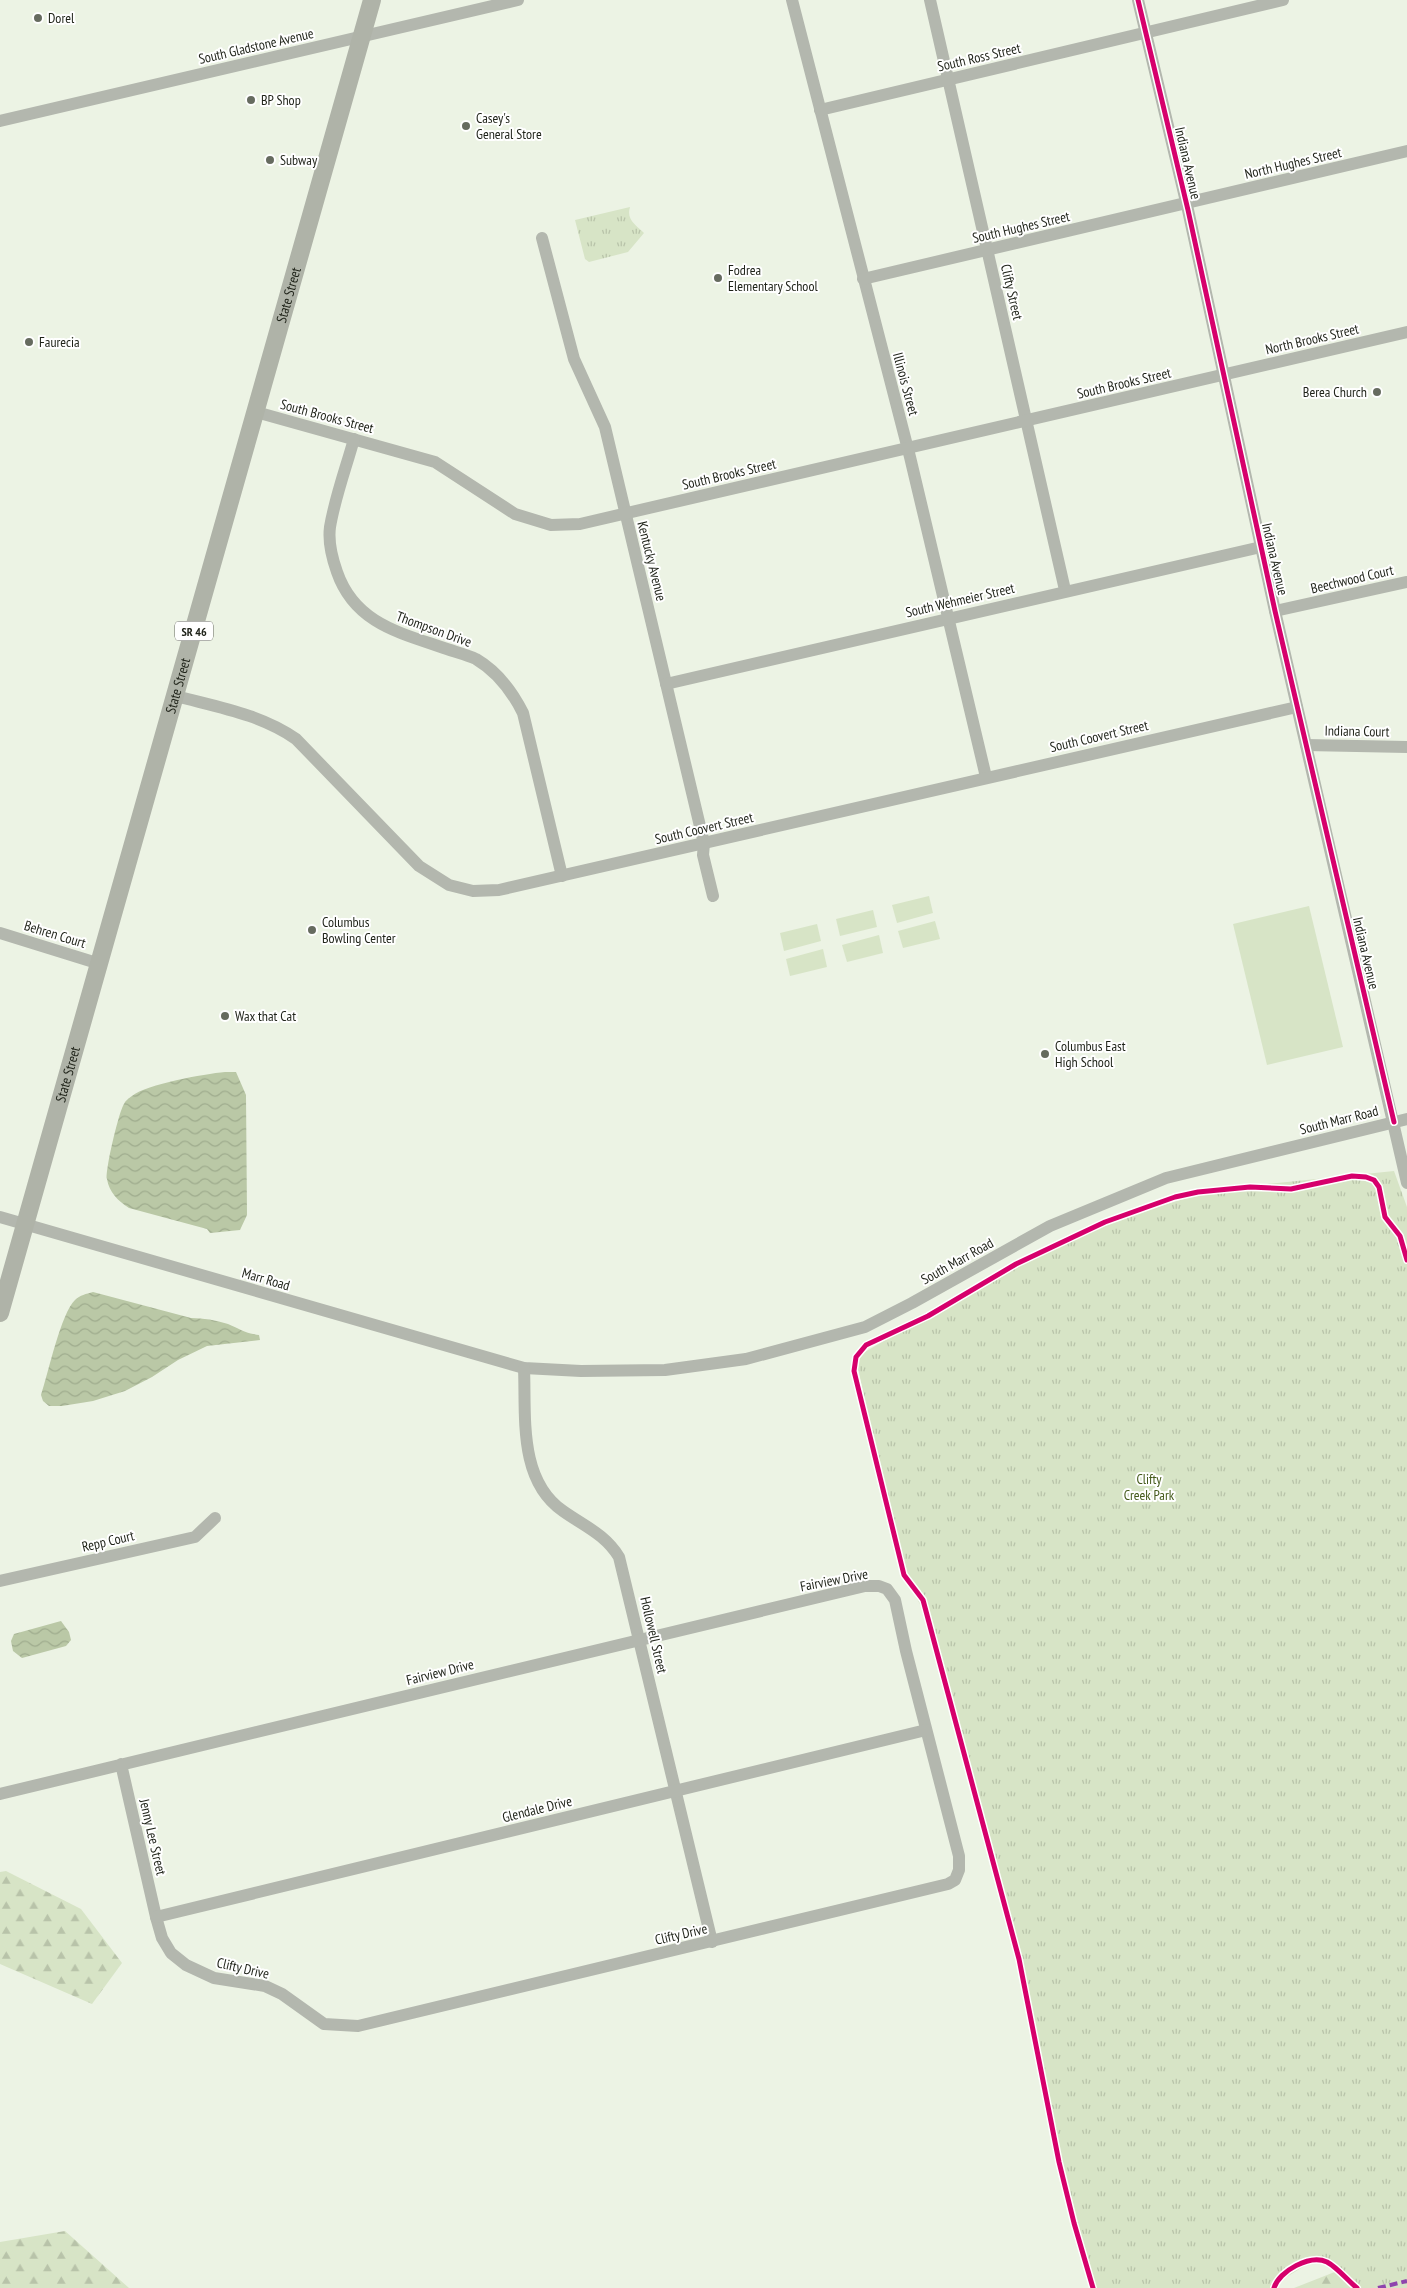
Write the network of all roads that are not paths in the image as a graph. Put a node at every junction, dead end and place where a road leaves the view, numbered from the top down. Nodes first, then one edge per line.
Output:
1 (372, 0) edge
2 (518, 0) edge
3 (792, 0) edge
4 (930, 0) edge
5 (1138, 0) edge
6 (1283, 0) edge
7 (1145, 32) junction
8 (362, 37) junction
9 (948, 79) junction
10 (820, 110) junction
11 (0, 121) edge
12 (1407, 151) edge
13 (1186, 203) junction
14 (542, 238) dead end
15 (987, 250) junction
16 (863, 279) junction
17 (1407, 332) edge
18 (1224, 375) junction
19 (256, 412) junction
20 (1026, 421) junction
21 (354, 439) junction
22 (908, 449) junction
23 (625, 513) junction
24 (1261, 547) junction
25 (1406, 582) edge
26 (1065, 590) junction
27 (1275, 611) junction
28 (947, 618) junction
29 (666, 684) junction
30 (176, 696) junction
31 (1298, 707) junction
32 (1306, 745) junction
33 (1407, 747) edge
34 (986, 777) junction
35 (704, 843) junction
36 (562, 876) junction
37 (713, 896) dead end
38 (0, 933) edge
39 (100, 964) junction
40 (1401, 1120) edge
41 (1407, 1183) edge
42 (0, 1217) edge
43 (25, 1224) junction
44 (0, 1313) edge
45 (524, 1368) junction
46 (215, 1518) dead end
47 (0, 1581) edge
48 (886, 1589) joint
49 (639, 1640) junction
50 (926, 1730) junction
51 (121, 1764) junction
52 (676, 1791) junction
53 (0, 1794) edge
54 (156, 1917) junction
55 (712, 1942) junction

1 - 8 highway, State Street / SR 46
2 - 8 street, South Gladstone Avenue
3 - 10 street, Illinois Street
4 - 9 street, Clifty Street
5 - 7 street, Indiana Avenue
6 - 7 street, South Ross Street
7 - 9 street, South Ross Street
7 - 13 street, Indiana Avenue
8 - 11 street, South Gladstone Avenue
8 - 19 highway, State Street / SR 46
9 - 10 street, South Ross Street
9 - 15 street, Clifty Street
10 - 16 street, Illinois Street
12 - 13 street, North Hughes Street
13 - 15 street, South Hughes Street
13 - 18 street, Indiana Avenue
14 - 23 street, Kentucky Avenue
15 - 16 street, South Hughes Street
15 - 20 street, Clifty Street
16 - 22 street, Illinois Street
17 - 18 street, North Brooks Street
18 - 20 street, South Brooks Street
18 - 24 street, Indiana Avenue
19 - 21 street, South Brooks Street
19 - 30 highway, State Street / SR 46
20 - 22 street, South Brooks Street
20 - 26 street, Clifty Street
21 - 23 street, South Brooks Street
21 - 36 street, Thompson Drive
22 - 23 street, South Brooks Street
22 - 28 street, Illinois Street
23 - 29 street, Kentucky Avenue
24 - 26 street, South Wehmeier Street
24 - 27 street, Indiana Avenue
25 - 27 street, Beechwood Court
26 - 28 street, South Wehmeier Street
27 - 31 street, Indiana Avenue
28 - 29 street, South Wehmeier Street
28 - 34 street, Illinois Street
29 - 35 street, Kentucky Avenue
30 - 36 street, South Coovert Street
30 - 39 highway, State Street / SR 46
31 - 32 street, Indiana Avenue
31 - 34 street, South Coovert Street
32 - 33 street, Indiana Court
32 - 40 street, Indiana Avenue
34 - 35 street, South Coovert Street
35 - 36 street, South Coovert Street
35 - 37 street, Kentucky Avenue
38 - 39 street, Behren Court
39 - 43 highway, State Street / SR 46
40 - 41 street, Indiana Avenue
40 - 45 street, South Marr Road
42 - 43 street, Marr Road
43 - 44 highway, State Street / SR 46
43 - 45 street, Marr Road
45 - 49 street, Hollowell Street
46 - 47 street, Repp Court
48 - 49 street, Fairview Drive
48 - 50 street, Clifty Drive
49 - 51 street, Fairview Drive
49 - 52 street, Hollowell Street
50 - 52 street, Glendale Drive
50 - 55 street, Clifty Drive
51 - 53 street, Fairview Drive
51 - 54 street, Jenny Lee Street
52 - 54 street, Glendale Drive
52 - 55 street, Hollowell Street
54 - 55 street, Clifty Drive

